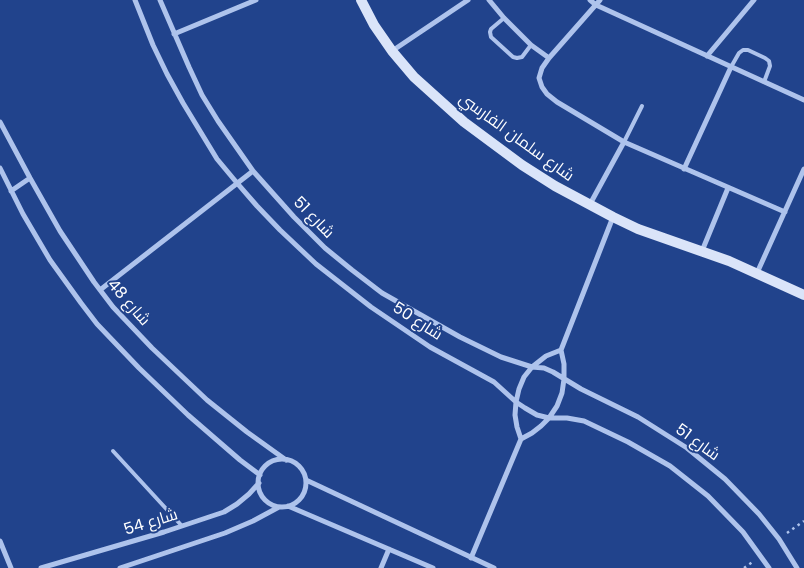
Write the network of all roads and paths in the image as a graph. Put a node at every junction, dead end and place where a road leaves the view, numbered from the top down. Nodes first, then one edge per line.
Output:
1 (135, 0) edge
2 (160, 0) edge
3 (256, 0) edge
4 (361, 0) edge
5 (468, 0) edge
6 (489, 0) edge
7 (590, 0) edge
8 (754, 0) edge
9 (598, 2) edge
10 (504, 18) junction
11 (174, 34) junction
12 (531, 45) junction
13 (392, 51) junction
14 (708, 56) junction
15 (549, 58) junction
16 (731, 67) junction
17 (764, 82) junction
18 (804, 100) edge
19 (642, 106) dead end
20 (0, 122) edge
21 (624, 142) junction
22 (0, 168) edge
23 (684, 169) junction
24 (804, 169) edge
25 (253, 171) junction
26 (30, 178) junction
27 (237, 183) junction
28 (728, 188) junction
29 (11, 190) junction
30 (589, 206) junction
31 (785, 212) junction
32 (612, 217) junction
33 (702, 251) junction
34 (757, 273) junction
35 (100, 290) junction
36 (804, 295) edge
37 (561, 350) junction
38 (532, 367) junction
39 (564, 379) junction
40 (516, 402) junction
41 (549, 418) junction
42 (521, 439) junction
43 (113, 451) dead end
44 (286, 460) junction
45 (260, 475) junction
46 (306, 480) junction
47 (258, 483) junction
48 (288, 506) junction
49 (279, 507) junction
50 (804, 521) edge
51 (182, 526) junction
52 (779, 539) junction
53 (0, 541) edge
54 (389, 549) junction
55 (471, 558) junction
56 (138, 566) edge
57 (11, 568) edge
58 (41, 568) edge
59 (120, 568) edge
60 (381, 568) edge
61 (433, 568) edge
62 (494, 568) edge
63 (769, 568) edge
64 (798, 568) edge

1 - 27 street, شارع 50
2 - 11 street, شارع 51
3 - 11 street
4 - 13 street, شارع سلمان الفارسي
5 - 13 street
6 - 10 street
7 - 9 street
8 - 14 street
9 - 14 street
9 - 15 street
10 - 12 street
10 - 12 lane
11 - 25 street, شارع 51
12 - 15 street
13 - 30 street, شارع سلمان الفارسي
14 - 16 street
15 - 21 street
16 - 17 street
16 - 17 lane
16 - 23 street
17 - 18 street
19 - 21 lane
20 - 26 street, شارع 48
21 - 23 street
21 - 30 street
22 - 29 street
23 - 28 street
24 - 31 street
25 - 27 street
25 - 38 street, شارع 51
26 - 29 street
26 - 35 street, شارع 48
27 - 35 street
27 - 40 street, شارع 50
28 - 31 street
28 - 33 street
29 - 45 street
30 - 32 street, شارع سلمان الفارسي
31 - 34 street
32 - 33 street, شارع سلمان الفارسي
32 - 37 street
33 - 34 street, شارع سلمان الفارسي
34 - 36 street, شارع سلمان الفارسي
35 - 44 street, شارع 48
37 - 38 street
37 - 39 street
38 - 39 street, شارع 51
38 - 40 street
39 - 41 street
39 - 52 street, شارع 51
40 - 41 street, شارع 50
40 - 42 street
41 - 42 street
41 - 63 street, شارع 50
42 - 55 street
43 - 51 lane
44 - 45 street
44 - 46 street
45 - 47 street
46 - 48 street
46 - 55 street
47 - 49 street
47 - 51 street, شارع 54
48 - 49 street
48 - 54 street
49 - 56 street, شارع 54
50 - 52 path
51 - 58 street, شارع 54
52 - 64 street, شارع 51
53 - 57 street
54 - 60 street
54 - 61 street
55 - 62 street
56 - 59 street, شارع 54

